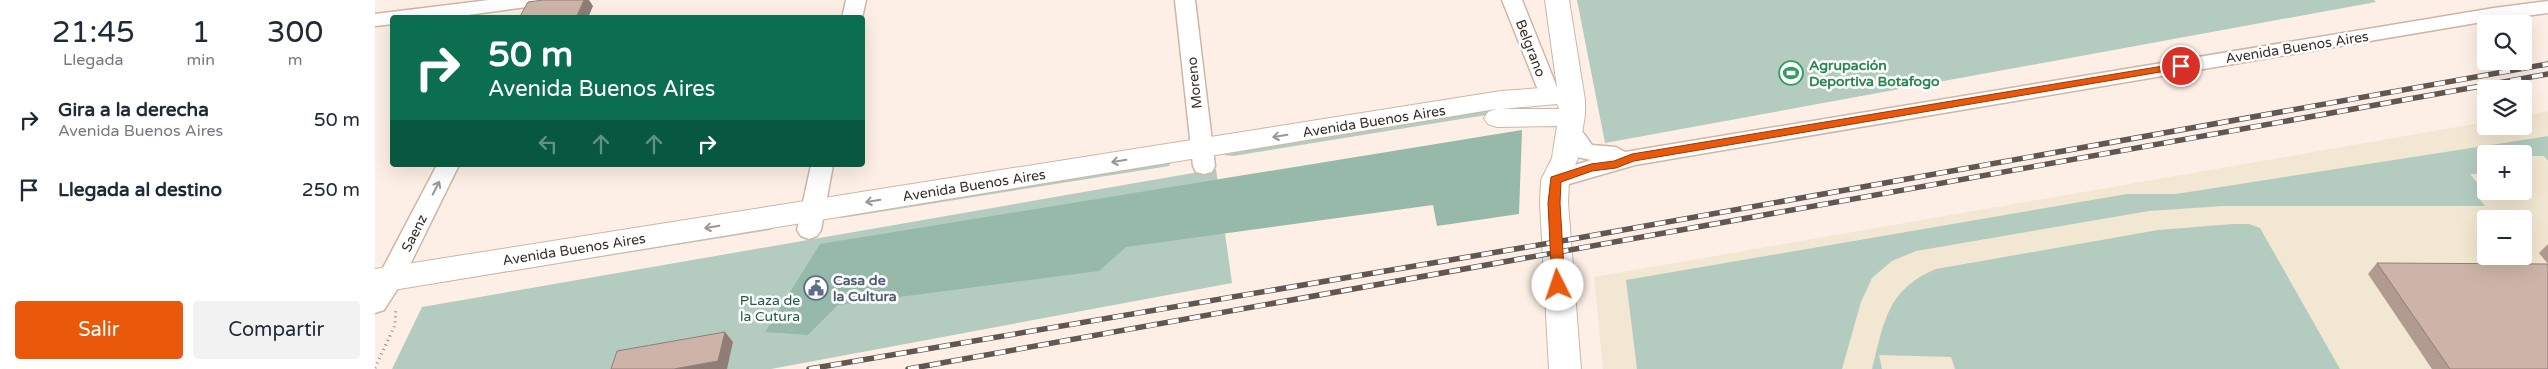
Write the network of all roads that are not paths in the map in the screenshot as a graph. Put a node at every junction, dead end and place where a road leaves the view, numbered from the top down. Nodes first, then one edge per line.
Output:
1 (532, 0) edge
2 (856, 0) edge
3 (1185, 0) edge
4 (1512, 0) edge
5 (1557, 0) edge
6 (2487, 7) edge
7 (2548, 7) edge
8 (420, 15) edge
9 (524, 15) edge
10 (853, 15) edge
11 (390, 18) edge
12 (375, 20) edge
13 (1562, 111) junction
14 (1203, 157) junction
15 (1632, 158) junction
16 (447, 167) edge
17 (822, 167) edge
18 (1555, 180) junction
19 (811, 220) junction
20 (382, 293) edge
21 (1565, 369) edge

1 - 8 street
1 - 9 street
2 - 10 street
3 - 14 street, Moreno
4 - 13 street, Belgrano
5 - 13 main road
6 - 7 street, Avenida Buenos Aires
6 - 15 street, Avenida Buenos Aires
11 - 12 street
13 - 14 main road, Avenida Buenos Aires
13 - 15 street, Avenida Buenos Aires
13 - 18 main road
14 - 19 main road, Avenida Buenos Aires
15 - 18 street, Avenida Buenos Aires
20 -> 16 street, Saenz
17 - 19 street
18 - 21 main road
19 - 20 main road, Avenida Buenos Aires

